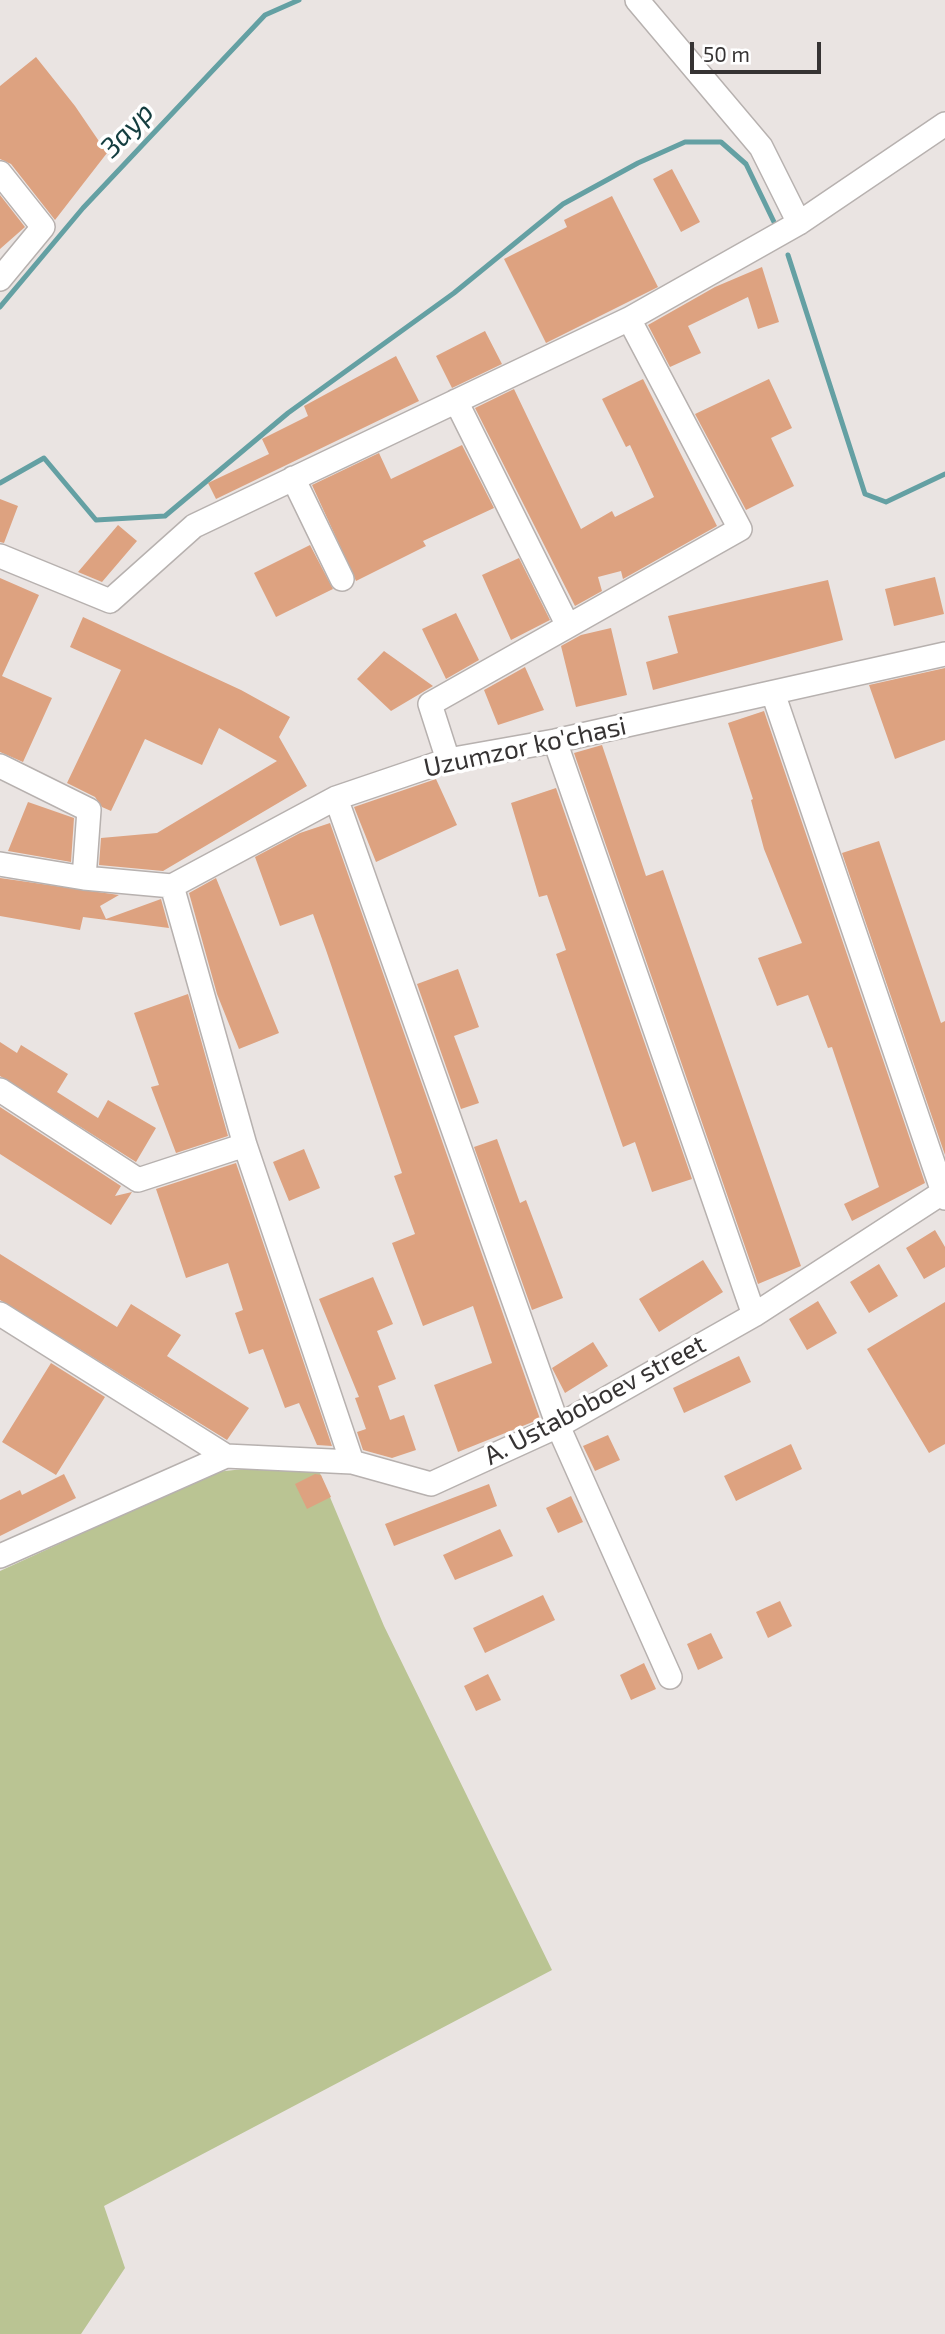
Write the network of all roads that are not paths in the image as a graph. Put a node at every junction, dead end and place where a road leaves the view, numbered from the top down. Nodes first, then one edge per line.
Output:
1 (636, 0) edge
2 (945, 124) edge
3 (0, 173) edge
4 (799, 223) junction
5 (0, 279) edge
6 (629, 319) junction
7 (456, 401) junction
8 (293, 478) junction
9 (0, 556) edge
10 (342, 579) dead end
11 (568, 626) junction
12 (945, 654) edge
13 (773, 693) junction
14 (555, 741) junction
15 (448, 760) junction
16 (0, 766) edge
17 (336, 798) junction
18 (0, 864) edge
19 (83, 878) junction
20 (172, 886) junction
21 (0, 1090) edge
22 (245, 1145) junction
23 (944, 1194) edge
24 (0, 1314) edge
25 (754, 1315) junction
26 (558, 1426) junction
27 (226, 1456) junction
28 (352, 1462) junction
29 (0, 1556) edge
30 (670, 1677) dead end

1 - 4 street
2 - 4 street
3 - 5 street
4 - 6 street
6 - 7 street
6 - 11 street
7 - 8 street
7 - 11 street
8 - 9 street
8 - 10 street
11 - 15 street
12 - 13 street, Uzumzor ko'chasi
13 - 14 street, Uzumzor ko'chasi
13 - 23 street
14 - 15 street, Uzumzor ko'chasi
14 - 25 street
15 - 17 street, Uzumzor ko'chasi
16 - 19 street
17 - 20 street, Uzumzor ko'chasi
17 - 26 street
18 - 19 street
19 - 20 street
20 - 22 street
21 - 22 street
22 - 28 street
23 - 25 street, A. Ustaboboev street
24 - 27 street, A. Ustaboboev street
25 - 26 street, A. Ustaboboev street
26 - 28 street, A. Ustaboboev street
26 - 30 street
27 - 28 street, A. Ustaboboev street
27 - 29 street

